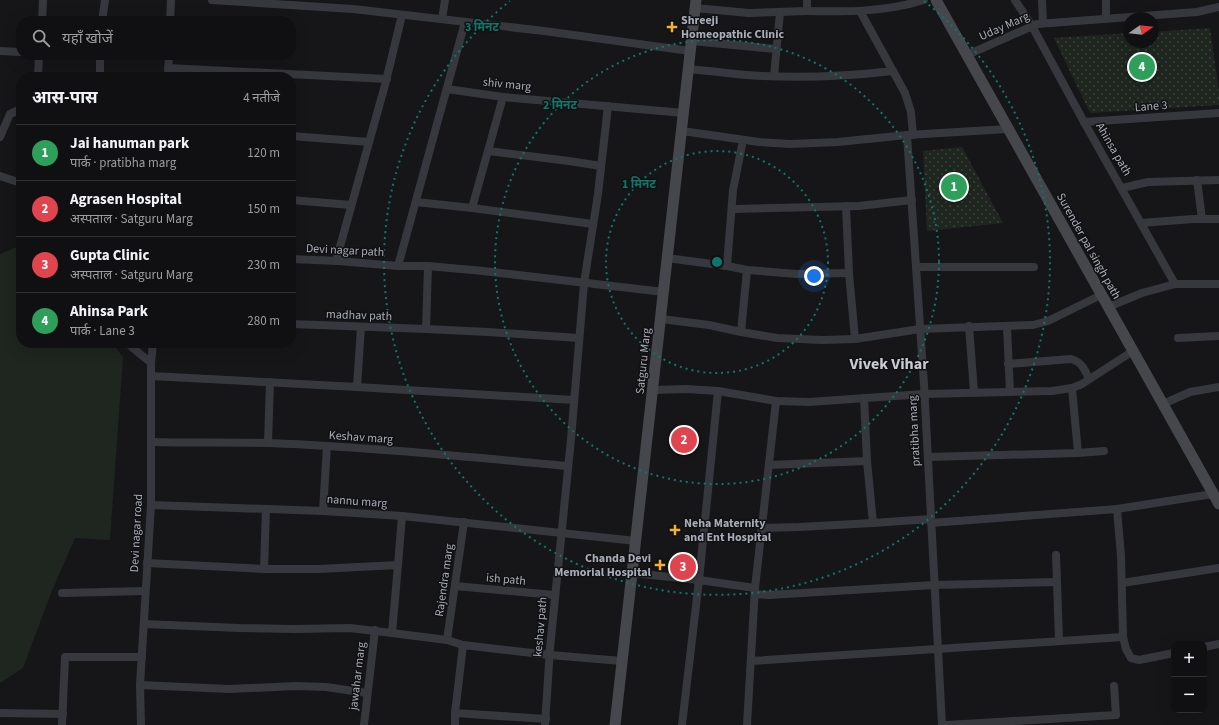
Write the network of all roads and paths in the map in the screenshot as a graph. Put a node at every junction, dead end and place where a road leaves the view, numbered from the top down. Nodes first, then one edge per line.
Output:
1 (43, 0) edge
2 (104, 0) edge
3 (171, 0) edge
4 (212, 0) edge
5 (356, 0) edge
6 (445, 0) edge
7 (807, 0) edge
8 (924, 0) edge
9 (936, 0) edge
10 (1015, 0) edge
11 (1042, 0) edge
12 (1106, 0) edge
13 (236, 1) edge
14 (297, 3) edge
15 (696, 4) edge
16 (1219, 7) edge
17 (356, 9) junction
18 (806, 11) junction
19 (860, 11) junction
20 (780, 12) junction
21 (402, 14) junction
22 (42, 16) edge
23 (102, 16) edge
24 (170, 16) edge
25 (1106, 18) junction
26 (442, 19) junction
27 (465, 22) junction
28 (1043, 23) junction
29 (1032, 26) junction
30 (691, 46) junction
31 (776, 49) junction
32 (0, 51) edge
33 (16, 52) edge
34 (967, 55) junction
35 (39, 60) edge
36 (100, 60) edge
37 (169, 60) edge
38 (168, 68) junction
39 (688, 69) junction
40 (893, 71) junction
41 (38, 72) edge
42 (100, 72) edge
43 (168, 72) edge
44 (248, 72) edge
45 (296, 74) edge
46 (774, 76) junction
47 (387, 79) junction
48 (447, 89) junction
49 (503, 96) junction
50 (608, 106) junction
51 (16, 111) edge
52 (684, 113) junction
53 (1219, 113) edge
54 (1084, 122) junction
55 (1008, 129) junction
56 (682, 131) junction
57 (910, 135) junction
58 (296, 136) edge
59 (0, 137) edge
60 (743, 140) junction
61 (369, 142) junction
62 (488, 151) junction
63 (601, 166) junction
64 (0, 176) edge
65 (1197, 180) junction
66 (1219, 180) edge
67 (16, 181) edge
68 (1122, 188) junction
69 (296, 200) edge
70 (912, 200) junction
71 (416, 202) junction
72 (351, 205) junction
73 (846, 206) junction
74 (472, 208) junction
75 (732, 208) junction
76 (1202, 219) junction
77 (1219, 219) edge
78 (1142, 223) junction
79 (593, 224) junction
80 (667, 258) junction
81 (296, 259) edge
82 (336, 261) junction
83 (398, 266) junction
84 (428, 266) junction
85 (727, 266) junction
86 (916, 267) junction
87 (1034, 267) dead end
88 (747, 270) junction
89 (849, 272) junction
90 (584, 283) junction
91 (1175, 284) junction
92 (1219, 284) edge
93 (664, 292) junction
94 (1101, 295) junction
95 (1108, 307) junction
96 (661, 319) junction
97 (296, 324) edge
98 (969, 326) junction
99 (361, 327) junction
100 (1007, 327) junction
101 (426, 329) junction
102 (920, 329) junction
103 (742, 332) junction
104 (1219, 336) edge
105 (579, 338) junction
106 (1178, 338) dead end
107 (855, 339) junction
108 (133, 348) edge
109 (152, 348) edge
110 (1133, 351) junction
111 (151, 363) junction
112 (1008, 364) junction
113 (151, 376) junction
114 (1089, 379) junction
115 (270, 382) junction
116 (1219, 386) edge
117 (357, 387) junction
118 (1072, 388) junction
119 (653, 390) junction
120 (718, 391) junction
121 (974, 392) junction
122 (1010, 392) junction
123 (924, 394) junction
124 (864, 398) junction
125 (574, 400) junction
126 (776, 401) junction
127 (1163, 404) junction
128 (151, 442) junction
129 (268, 443) junction
130 (327, 446) junction
131 (1104, 451) dead end
132 (1078, 453) junction
133 (928, 457) junction
134 (867, 461) junction
135 (768, 465) junction
136 (568, 466) junction
137 (1213, 494) junction
138 (1219, 504) edge
139 (151, 505) junction
140 (266, 509) junction
141 (1116, 509) junction
142 (322, 511) junction
143 (402, 516) junction
144 (931, 521) junction
145 (464, 522) junction
146 (873, 523) junction
147 (762, 528) junction
148 (562, 532) junction
149 (636, 541) junction
150 (1056, 555) dead end
151 (147, 563) junction
152 (398, 565) junction
153 (1219, 568) edge
154 (264, 569) junction
155 (632, 573) junction
156 (699, 580) junction
157 (1057, 582) junction
158 (1122, 583) junction
159 (934, 585) junction
160 (454, 586) junction
161 (755, 591) junction
162 (145, 592) junction
163 (62, 593) dead end
164 (555, 595) junction
165 (144, 624) junction
166 (375, 630) junction
167 (392, 633) junction
168 (1123, 637) junction
169 (447, 640) junction
170 (1059, 641) junction
171 (1219, 644) edge
172 (464, 645) junction
173 (1207, 646) edge
174 (938, 649) junction
175 (1171, 654) edge
176 (550, 655) junction
177 (142, 657) junction
178 (622, 661) junction
179 (750, 661) junction
180 (140, 685) junction
181 (1114, 686) dead end
182 (367, 693) junction
183 (0, 713) edge
184 (455, 713) junction
185 (63, 714) junction
186 (545, 722) edge
187 (62, 725) edge
188 (141, 725) edge
189 (364, 725) edge
190 (455, 725) edge
191 (615, 725) edge
192 (682, 725) edge
193 (747, 725) edge
194 (942, 725) edge
195 (947, 725) edge

1 - 22 street
2 - 23 street
3 - 24 street
4 - 13 street
5 - 17 street
6 - 26 street
7 - 18 street
8 - 19 street
9 - 34 street, Surender pal singh path
10 - 29 street, Ahinsa path
11 - 28 street
12 - 25 street
13 - 14 street
14 - 17 street
15 - 20 street
15 - 30 street, Satguru Marg
16 - 25 street, Uday Marg
17 - 21 street
18 - 19 street
18 - 20 street
19 - 40 street, pratibha marg
20 - 31 street
21 - 26 street
21 - 47 street
25 - 28 street, Uday Marg
26 - 27 street
27 - 30 street
27 - 48 street
28 - 29 street, Uday Marg
29 - 34 street, Uday Marg
29 - 54 street, Ahinsa path
30 - 31 street
30 - 39 street, Satguru Marg
31 - 46 street
32 - 33 street
34 - 55 street, Surender pal singh path
35 - 41 street
36 - 42 street
37 - 38 street
38 - 43 street
38 - 44 street
39 - 46 street
39 - 52 street, Satguru Marg
40 - 46 street
40 - 57 street, pratibha marg
45 - 47 street
47 - 61 street
48 - 49 street, shiv marg
48 - 71 street
49 - 50 street, shiv marg
49 - 62 street
50 - 52 street, shiv marg
50 - 63 street, keshav path
51 - 59 street
52 - 56 street, Satguru Marg
53 - 54 street, Lane 3
54 - 68 street, Ahinsa path
55 - 57 street
55 - 94 street, Surender pal singh path
56 - 60 street
56 - 80 street, Satguru Marg
57 - 60 street
57 - 70 street, pratibha marg
58 - 61 street
60 - 75 street
61 - 72 street
62 - 63 street
62 - 74 street
63 - 79 street, keshav path
64 - 67 street
65 - 66 street
65 - 68 street
65 - 76 street
68 - 78 street, Ahinsa path
69 - 72 street
70 - 73 street
70 - 86 street, pratibha marg
71 - 74 street
71 - 83 street
72 - 82 street
73 - 75 street
73 - 89 street
74 - 79 street
75 - 85 street
76 - 77 street
76 - 78 street
78 - 91 street, Ahinsa path
79 - 90 street, keshav path
80 - 85 street
80 - 93 street, Satguru Marg
81 - 82 street, Devi nagar path
82 - 83 street, Devi nagar path
83 - 84 street, Devi nagar path
84 - 90 street, Devi nagar path
84 - 101 street
85 - 88 street
86 - 87 street
86 - 102 street, pratibha marg
88 - 89 street
88 - 103 street
89 - 107 street
90 - 93 street, Devi nagar path
90 - 105 street, keshav path
91 - 92 street
91 - 95 street
93 - 96 street, Satguru Marg
94 - 95 street, Surender pal singh path
94 - 100 street
95 - 110 street, Surender pal singh path
96 - 103 street
96 - 119 street, Satguru Marg
97 - 99 street, madhav path
98 - 100 street
98 - 102 street
98 - 121 street
99 - 101 street, madhav path
99 - 117 street
100 - 112 street
101 - 105 street, madhav path
102 - 107 street
102 - 123 street, pratibha marg
103 - 107 street
104 - 106 street
105 - 125 street, keshav path
108 - 111 street
109 - 111 street, Devi nagar road
110 - 114 street
110 - 127 street, Surender pal singh path
111 - 113 street, Devi nagar road
112 - 114 street
112 - 122 street
113 - 115 street
113 - 128 street, Devi nagar road
114 - 118 street
115 - 117 street
115 - 129 street
116 - 127 street
117 - 125 street
118 - 122 street
118 - 132 street
119 - 120 street
119 - 149 street, Satguru Marg
120 - 126 street
120 - 156 street
121 - 122 street
121 - 123 street
123 - 124 street
123 - 133 street, pratibha marg
124 - 126 street
124 - 134 street
125 - 136 street, keshav path
126 - 135 street
127 - 137 street, Surender pal singh path
128 - 129 street, Keshav marg
128 - 139 street, Devi nagar road
129 - 130 street, Keshav marg
130 - 136 street, Keshav marg
130 - 142 street
131 - 132 street
132 - 133 street
133 - 144 street, pratibha marg
134 - 135 street
134 - 146 street
135 - 147 street
136 - 148 street, keshav path
137 - 138 street, Surender pal singh path
137 - 141 street
139 - 140 street, nannu marg
139 - 151 street, Devi nagar road
140 - 142 street, nannu marg
140 - 154 street
141 - 144 street
141 - 158 street
142 - 143 street, nannu marg
143 - 145 street, nannu marg
143 - 152 street
144 - 146 street
144 - 159 street, pratibha marg
145 - 148 street, nannu marg
145 - 160 street, Rajendra marg
146 - 147 street
147 - 161 street
148 - 149 street, nannu marg
148 - 164 street, keshav path
149 - 155 street, Satguru Marg
150 - 157 street
151 - 154 street
151 - 162 street, Devi nagar road
152 - 154 street
152 - 167 street
153 - 158 street
155 - 156 street
155 - 178 street, Satguru Marg
156 - 161 street
156 - 192 street
157 - 159 street
157 - 170 street
158 - 168 street
159 - 161 street
159 - 174 street, pratibha marg
160 - 164 street, ish path
160 - 169 street, Rajendra marg
161 - 179 street
162 - 163 street
162 - 165 street, Devi nagar road
164 - 176 street, keshav path
165 - 166 street
165 - 177 street, Devi nagar road
166 - 167 street
166 - 182 street, jawahar marg
167 - 169 street
168 - 170 street
168 - 175 street
169 - 172 street
170 - 174 street
171 - 173 street
172 - 176 street
172 - 184 street
174 - 179 street
174 - 194 street, pratibha marg
176 - 178 street
176 - 186 street, keshav path
177 - 180 street, Devi nagar road
177 - 185 street
178 - 191 street, Satguru Marg
179 - 193 street
180 - 182 street
180 - 188 street, Devi nagar road
181 - 195 street
182 - 189 street, jawahar marg
183 - 185 street
184 - 186 street
184 - 190 street
185 - 187 street

